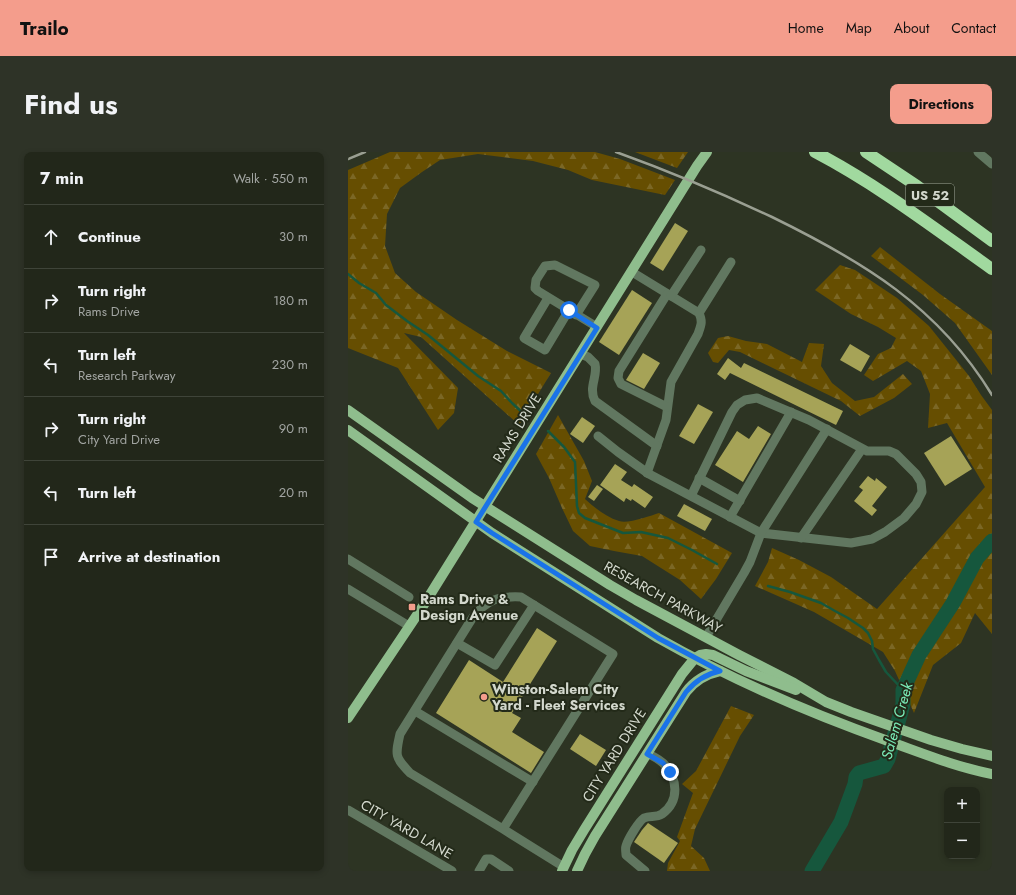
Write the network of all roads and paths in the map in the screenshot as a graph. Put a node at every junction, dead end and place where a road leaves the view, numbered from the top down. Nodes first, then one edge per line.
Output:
1 (707, 152) edge
2 (815, 152) edge
3 (866, 152) edge
4 (978, 152) edge
5 (992, 164) edge
6 (943, 234) junction
7 (992, 241) edge
8 (701, 250) dead end
9 (730, 262) dead end
10 (992, 268) edge
11 (632, 272) junction
12 (992, 278) edge
13 (669, 295) junction
14 (548, 298) junction
15 (573, 313) junction
16 (699, 313) junction
17 (597, 328) junction
18 (581, 354) junction
19 (667, 406) junction
20 (348, 410) edge
21 (791, 412) junction
22 (827, 429) junction
23 (348, 430) edge
24 (598, 436) dead end
25 (657, 446) junction
26 (862, 449) junction
27 (647, 473) junction
28 (699, 478) junction
29 (691, 496) junction
30 (740, 501) junction
31 (485, 506) junction
32 (730, 517) junction
33 (476, 522) junction
34 (761, 534) junction
35 (801, 538) junction
36 (348, 559) edge
37 (348, 589) edge
38 (409, 597) dead end
39 (534, 605) junction
40 (409, 626) junction
41 (706, 637) junction
42 (457, 643) junction
43 (695, 658) junction
44 (720, 671) junction
45 (826, 702) junction
46 (415, 710) junction
47 (348, 718) edge
48 (647, 754) junction
49 (992, 756) edge
50 (992, 774) edge
51 (533, 782) junction
52 (348, 810) edge
53 (503, 829) junction
54 (563, 869) edge
55 (452, 871) edge
56 (479, 871) edge
57 (509, 871) edge
58 (577, 871) edge
59 (645, 871) edge

1 - 11 main road, RAMS DRIVE
2 - 6 highway, US 52
3 - 7 highway, US 52
4 - 5 street
6 - 10 highway, US 52
6 - 12 highway
8 - 13 street
9 - 16 street
11 - 13 street
11 - 17 main road, RAMS DRIVE
13 - 16 street
13 - 19 street
14 - 15 street
14 - 15 street
14 - 15 street
15 - 17 street
16 - 19 street
17 - 18 main road, RAMS DRIVE
18 - 25 street
18 - 31 main road, RAMS DRIVE
19 - 25 street
20 - 31 main road, RESEARCH PARKWAY
21 - 22 street
21 - 28 street
21 - 30 street
22 - 26 street
22 - 34 street
23 - 33 main road
24 - 27 street
25 - 27 street
26 - 35 street
26 - 35 street
27 - 29 street
28 - 29 street
28 - 30 street
29 - 32 street
30 - 32 street
31 - 33 main road, RAMS DRIVE
31 - 41 main road, RESEARCH PARKWAY
32 - 34 street
33 - 40 main road, RAMS DRIVE
33 - 43 main road
34 - 35 street
34 - 41 street
36 - 38 street
37 - 40 street
39 - 42 street
39 - 42 street
39 - 51 street
40 - 47 main road, RAMS DRIVE
41 - 45 main road, RESEARCH PARKWAY
42 - 46 street
43 - 44 main road
43 - 45 main road
43 - 54 main road, CITY YARD DRIVE
44 - 48 main road, CITY YARD DRIVE
44 - 50 main road
45 - 49 main road, RESEARCH PARKWAY
46 - 51 street
46 - 53 street
48 - 58 main road, CITY YARD DRIVE
48 - 59 street
51 - 53 street
52 - 55 street, CITY YARD LANE
53 - 54 street
56 - 57 street

